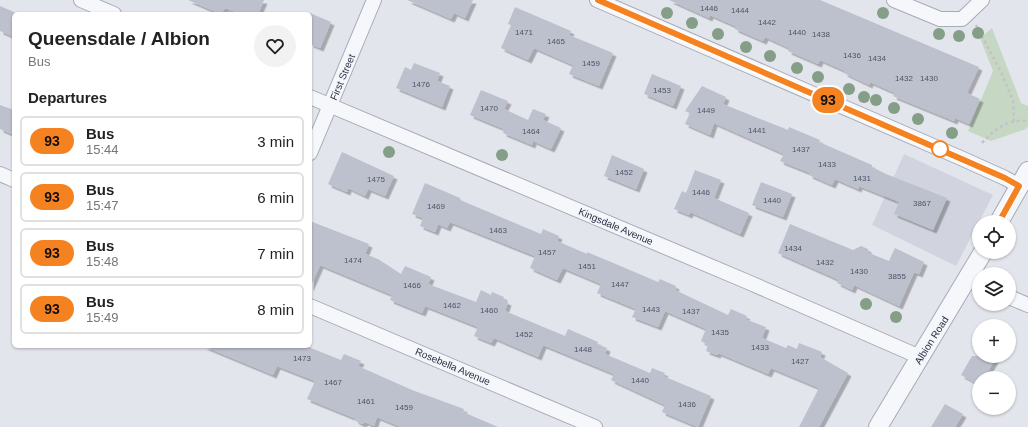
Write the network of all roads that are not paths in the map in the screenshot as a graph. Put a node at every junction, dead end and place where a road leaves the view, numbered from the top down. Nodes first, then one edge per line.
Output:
1 (81, 0) edge
2 (374, 0) edge
3 (598, 0) edge
4 (894, 0) edge
5 (982, 0) edge
6 (109, 12) edge
7 (312, 98) edge
8 (330, 105) junction
9 (312, 148) edge
10 (0, 174) edge
11 (12, 179) edge
12 (1023, 179) edge
13 (1003, 215) edge
14 (972, 283) edge
15 (1016, 300) edge
16 (1028, 306) edge
17 (312, 307) edge
18 (920, 357) junction
19 (595, 427) edge
20 (878, 427) edge

1 - 6 street
2 - 8 street, First Street
3 - 12 street
4 - 5 street
7 - 8 street, Kingsdale Avenue
8 - 9 street, First Street
8 - 18 street, Kingsdale Avenue
10 - 11 street
12 - 13 street
14 - 18 street, Albion Road
15 - 16 street
17 - 19 street, Rosebella Avenue
18 - 20 street, Albion Road

